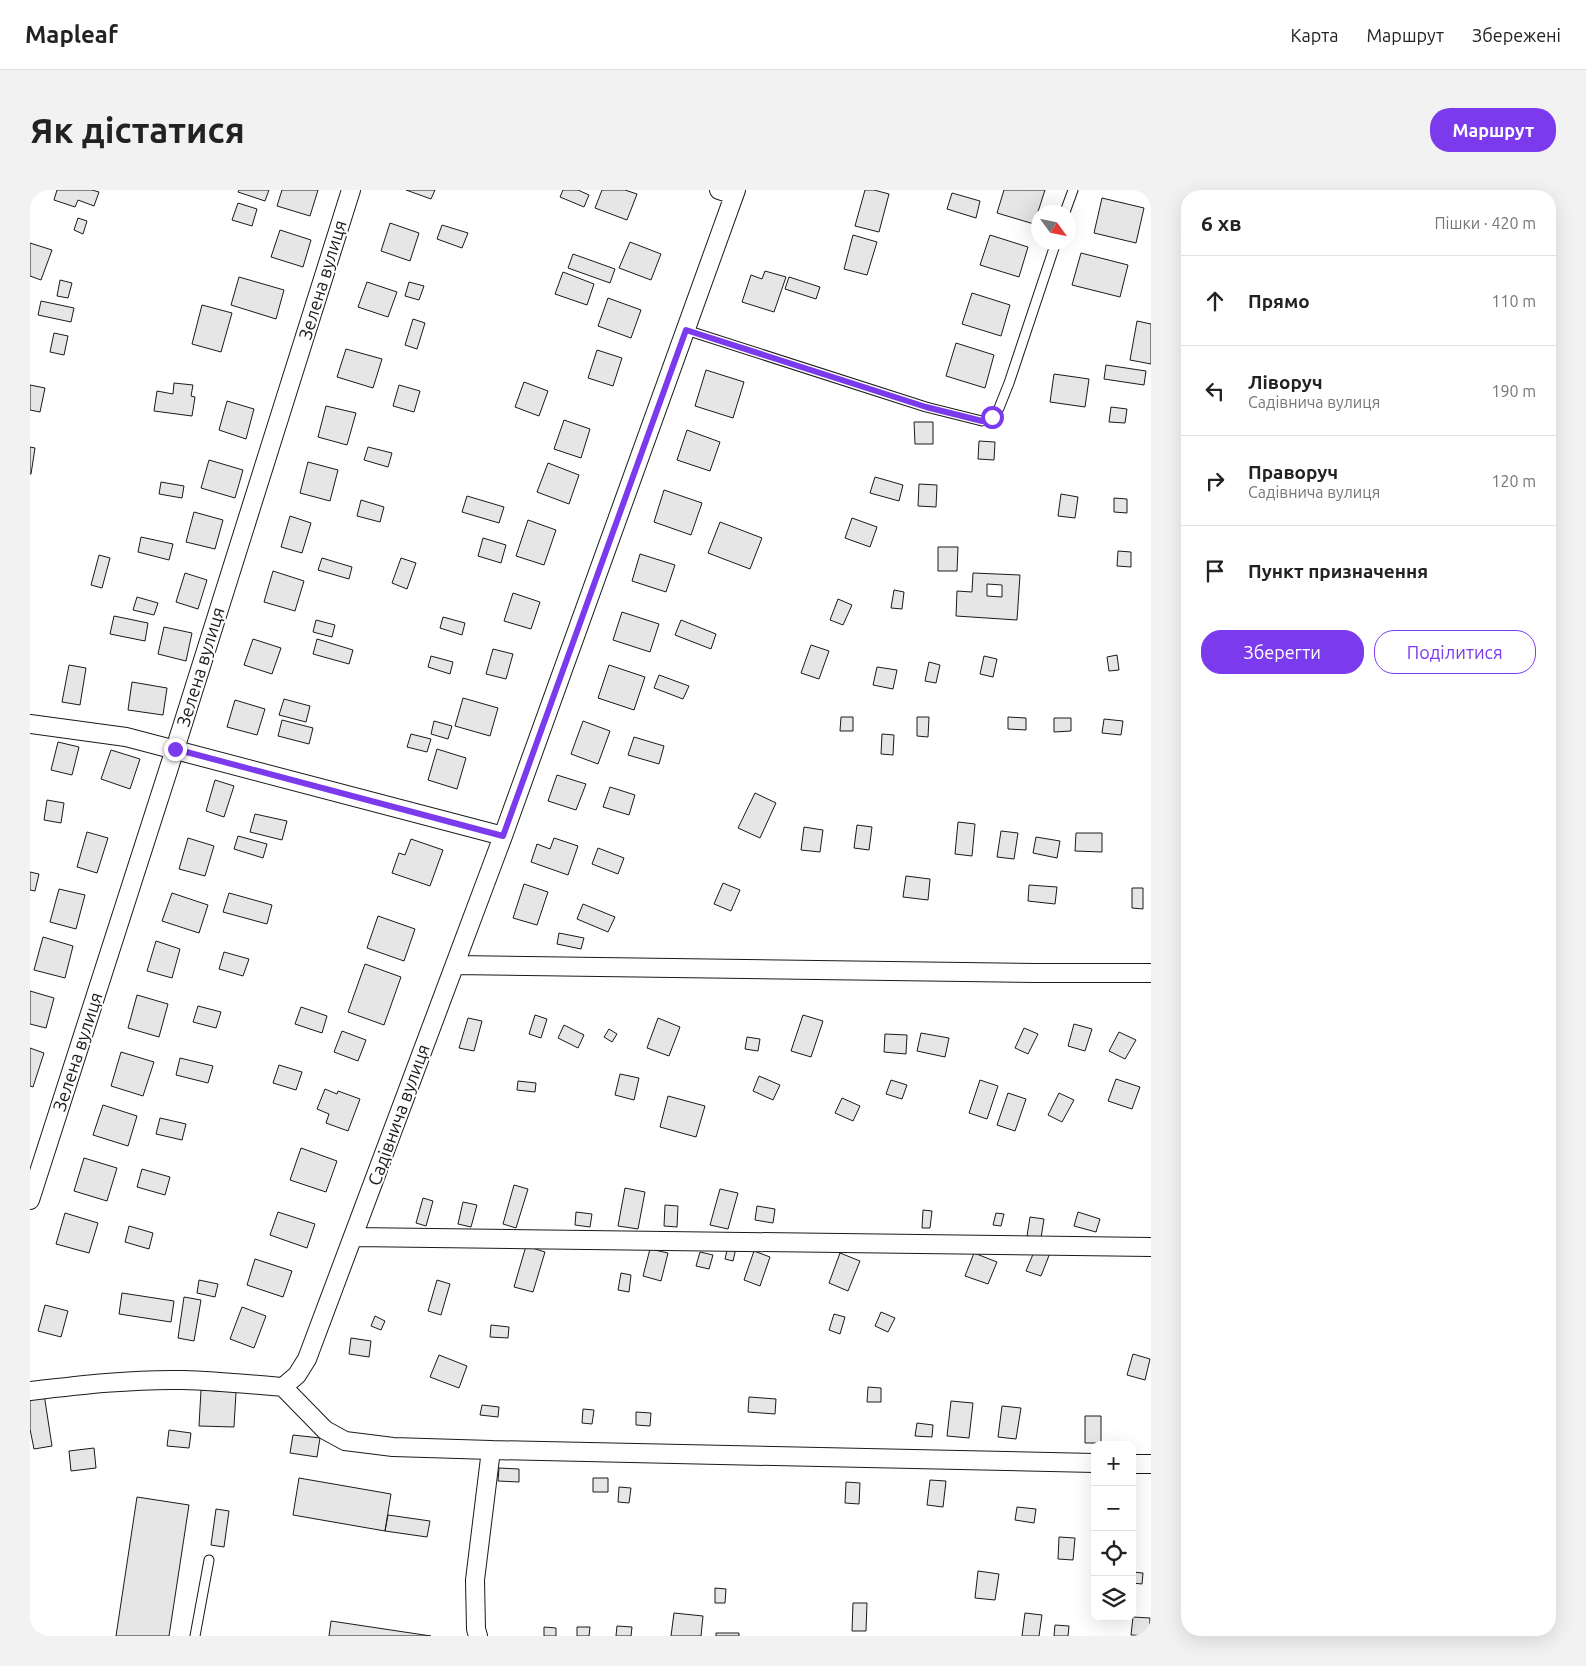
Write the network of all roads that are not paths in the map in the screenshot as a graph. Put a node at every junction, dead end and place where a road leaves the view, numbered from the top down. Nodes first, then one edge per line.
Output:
1 (352, 190) edge
2 (1073, 190) edge
3 (729, 192) edge
4 (1068, 205) edge
5 (1053, 250) edge
6 (686, 330) junction
7 (30, 724) edge
8 (175, 749) junction
9 (503, 836) junction
10 (455, 965) junction
11 (1151, 973) edge
12 (30, 1200) edge
13 (354, 1238) junction
14 (1151, 1247) edge
15 (282, 1387) junction
16 (30, 1391) edge
17 (491, 1450) junction
18 (1091, 1463) edge
19 (1136, 1464) edge
20 (1151, 1464) edge
21 (209, 1560) dead end
22 (195, 1636) edge
23 (478, 1636) edge

1 - 8 street, Зелена вулиця
2 - 4 lane
3 - 6 street, Садівнича вулиця
5 - 6 lane
6 - 9 street, Садівнича вулиця
7 - 8 street
8 - 9 street
8 - 12 street, Зелена вулиця
9 - 10 street, Садівнича вулиця
10 - 11 street
10 - 13 street, Садівнича вулиця
13 - 14 street
13 - 15 street, Садівнича вулиця
15 - 16 street
15 - 17 street
17 - 18 street
17 - 23 street
19 - 20 street
21 - 22 lane

